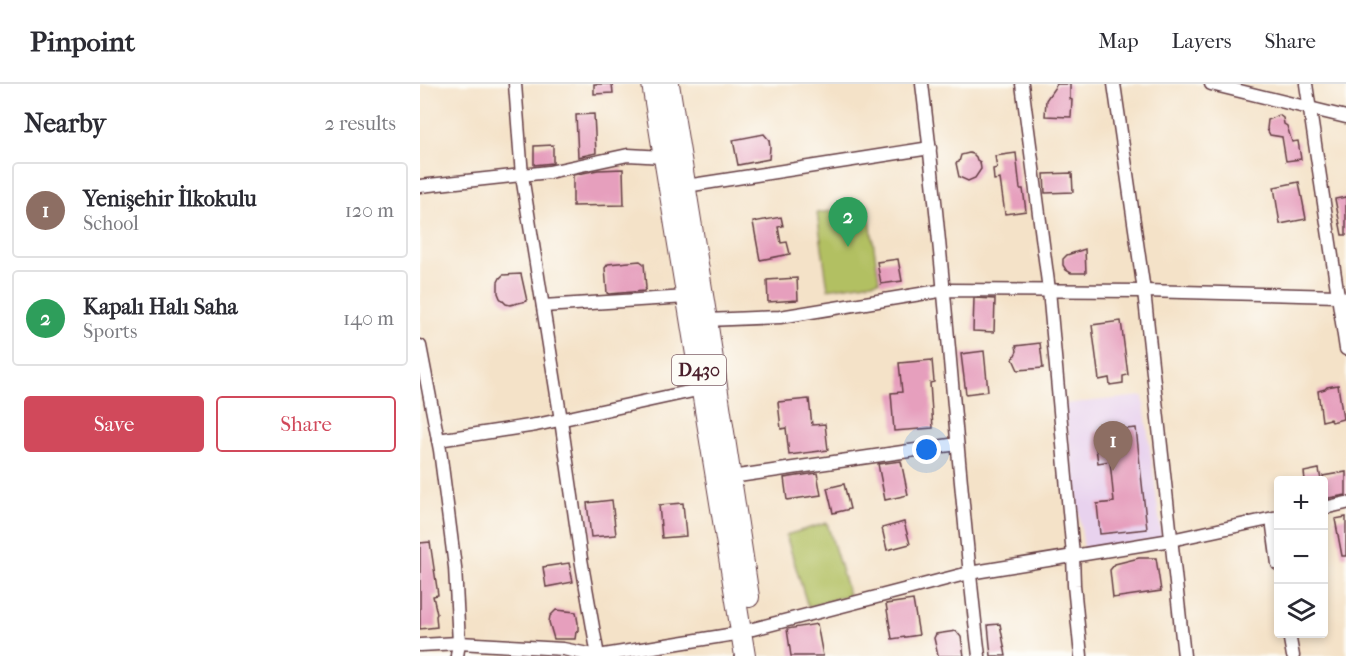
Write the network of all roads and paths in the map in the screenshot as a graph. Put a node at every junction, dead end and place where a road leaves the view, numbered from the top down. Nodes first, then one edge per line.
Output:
1 (515, 84) edge
2 (652, 84) edge
3 (669, 84) edge
4 (922, 84) edge
5 (1022, 84) edge
6 (1114, 84) edge
7 (1211, 84) edge
8 (1306, 84) edge
9 (1309, 108) junction
10 (1346, 117) edge
11 (930, 148) junction
12 (664, 157) junction
13 (522, 176) junction
14 (420, 186) edge
15 (686, 186) junction
16 (945, 290) junction
17 (1050, 290) junction
18 (1144, 291) junction
19 (687, 297) junction
20 (1342, 297) edge
21 (543, 306) junction
22 (707, 320) junction
23 (420, 346) edge
24 (1346, 349) edge
25 (702, 389) junction
26 (561, 420) junction
27 (438, 440) junction
28 (957, 444) junction
29 (731, 477) junction
30 (1346, 503) edge
31 (1328, 507) edge
32 (1274, 518) edge
33 (1171, 540) junction
34 (1073, 555) junction
35 (969, 573) junction
36 (747, 631) junction
37 (1290, 638) edge
38 (420, 645) edge
39 (458, 650) edge
40 (592, 655) edge
41 (745, 656) edge
42 (758, 656) edge
43 (979, 656) edge
44 (1081, 656) edge
45 (1184, 656) edge
46 (1293, 656) edge

1 - 13 street
2 - 12 highway, D430
3 - 15 highway, D430
4 - 11 street
5 - 17 street
6 - 18 street
7 - 9 street
8 - 9 street
9 - 10 street
9 - 20 street
11 - 15 street
11 - 16 street
12 - 13 street
12 - 19 highway, D430
13 - 14 street
13 - 21 street
15 - 22 highway, D430
16 - 17 street
16 - 22 street
16 - 28 street
17 - 18 street
17 - 34 street
18 - 20 street
18 - 33 street
19 - 21 street
19 - 25 highway, D430
20 - 24 street
21 - 26 street
22 - 29 highway, D430
23 - 27 street
25 - 26 street
25 - 36 highway, D430
26 - 27 street
26 - 40 street
27 - 39 street
28 - 29 street
28 - 35 street
29 - 36 highway, D430
30 - 31 street
32 - 33 street
33 - 34 street
33 - 45 street
34 - 35 street
34 - 44 street
35 - 36 street
35 - 43 street
36 - 40 street
36 - 41 highway, D430
36 - 42 highway, D430
37 - 46 street
38 - 39 street
39 - 40 street

